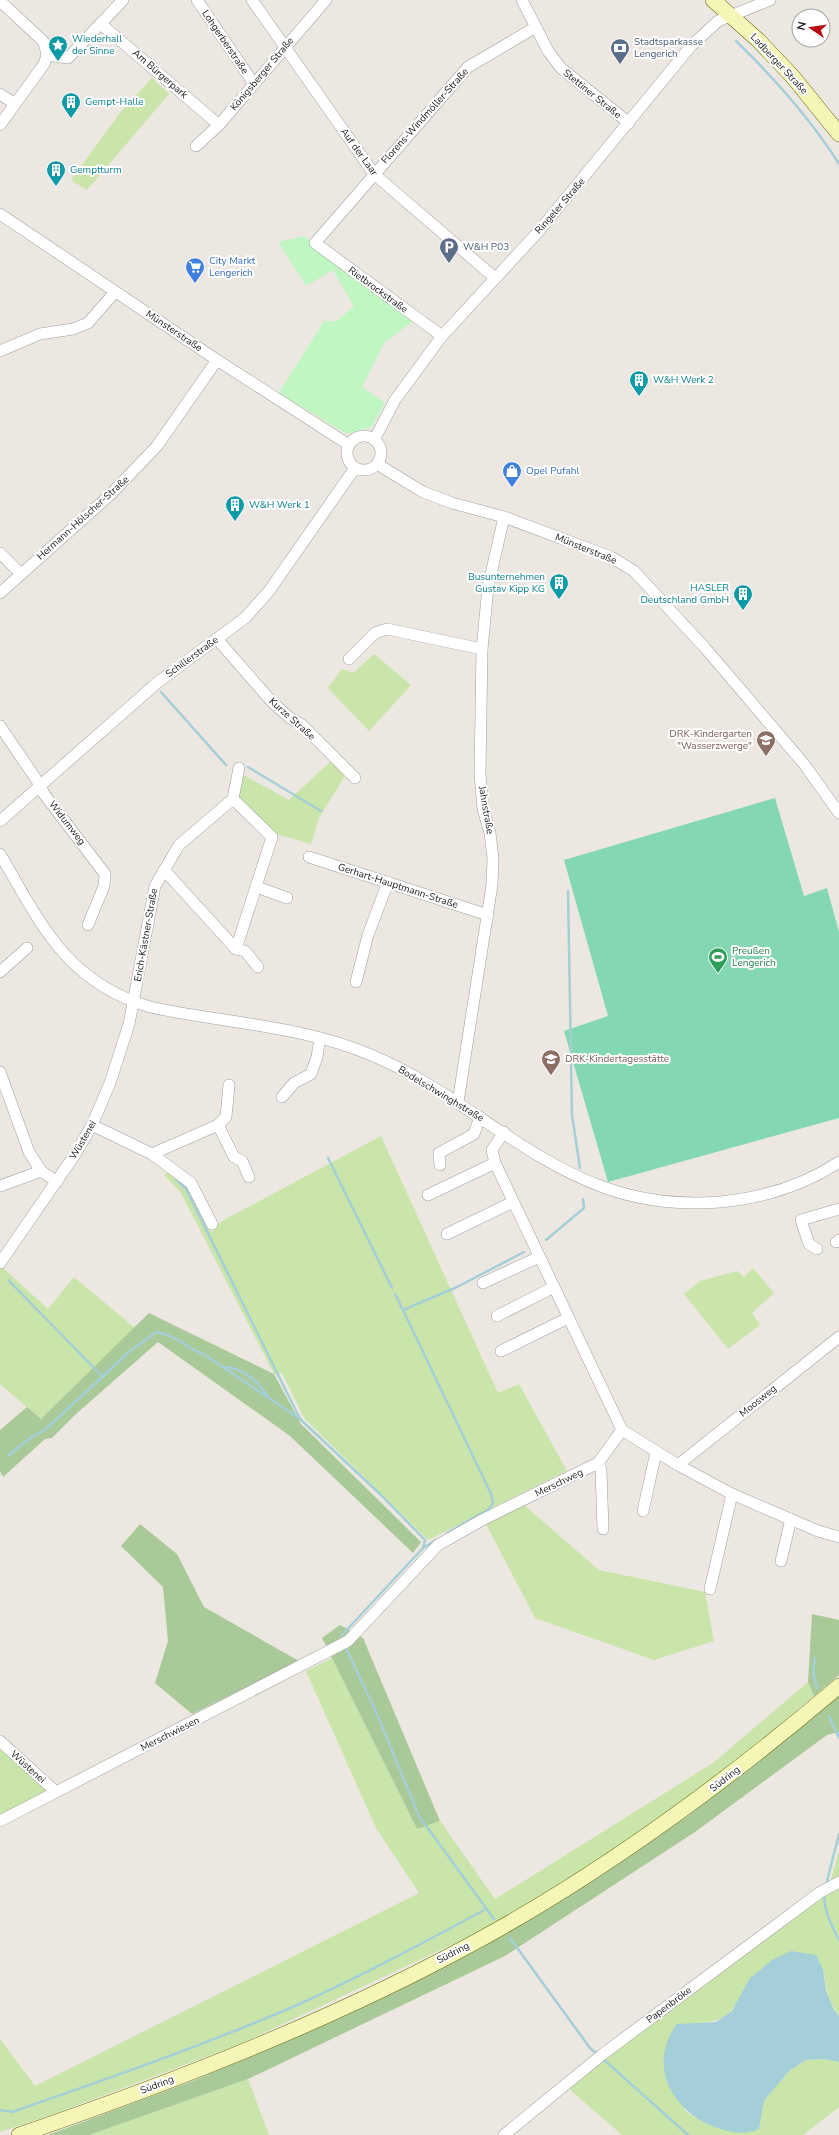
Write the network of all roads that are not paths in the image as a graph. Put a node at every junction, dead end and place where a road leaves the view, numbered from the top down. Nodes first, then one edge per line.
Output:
1 (123, 0) edge
2 (197, 0) edge
3 (252, 0) edge
4 (326, 0) edge
5 (522, 0) edge
6 (713, 0) edge
7 (770, 0) edge
8 (0, 1) edge
9 (732, 16) junction
10 (101, 24) junction
11 (536, 27) junction
12 (284, 48) junction
13 (47, 55) junction
14 (254, 84) junction
15 (0, 94) edge
16 (15, 104) junction
17 (629, 123) junction
18 (0, 125) edge
19 (219, 125) junction
20 (839, 134) edge
21 (196, 146) dead end
22 (374, 174) junction
23 (0, 214) edge
24 (315, 243) joint
25 (495, 278) junction
26 (115, 292) junction
27 (442, 336) junction
28 (0, 351) edge
29 (217, 360) junction
30 (374, 440) junction
31 (349, 445) junction
32 (376, 464) junction
33 (355, 468) junction
34 (504, 517) junction
35 (0, 553) edge
36 (21, 574) junction
37 (0, 593) edge
38 (217, 639) junction
39 (482, 649) junction
40 (350, 659) dead end
41 (0, 726) edge
42 (239, 768) dead end
43 (355, 778) dead end
44 (40, 785) junction
45 (233, 799) junction
46 (839, 813) edge
47 (0, 821) edge
48 (0, 854) edge
49 (309, 857) dead end
50 (164, 870) junction
51 (388, 882) junction
52 (257, 888) junction
53 (287, 898) dead end
54 (488, 915) junction
55 (88, 926) dead end
56 (27, 948) dead end
57 (236, 949) junction
58 (258, 967) dead end
59 (0, 972) edge
60 (356, 982) dead end
61 (134, 1002) junction
62 (320, 1038) junction
63 (0, 1072) edge
64 (229, 1085) dead end
65 (5, 1096) edge
66 (282, 1097) dead end
67 (458, 1102) junction
68 (480, 1117) junction
69 (92, 1125) junction
70 (218, 1125) junction
71 (504, 1132) junction
72 (152, 1154) junction
73 (839, 1162) edge
74 (495, 1163) junction
75 (440, 1165) dead end
76 (40, 1171) junction
77 (249, 1177) dead end
78 (57, 1182) junction
79 (0, 1186) edge
80 (428, 1195) dead end
81 (513, 1202) junction
82 (839, 1209) edge
83 (212, 1224) dead end
84 (447, 1234) dead end
85 (817, 1249) dead end
86 (539, 1257) junction
87 (0, 1263) edge
88 (483, 1283) dead end
89 (554, 1287) junction
90 (497, 1316) dead end
91 (568, 1318) junction
92 (839, 1337) edge
93 (501, 1351) dead end
94 (622, 1430) junction
95 (656, 1452) junction
96 (598, 1463) junction
97 (678, 1465) junction
98 (732, 1494) junction
99 (643, 1511) dead end
100 (791, 1519) junction
101 (603, 1529) dead end
102 (838, 1536) edge
103 (781, 1561) dead end
104 (710, 1589) dead end
105 (344, 1644) joint
106 (839, 1686) edge
107 (0, 1741) edge
108 (56, 1792) junction
109 (0, 1821) edge
110 (839, 1882) edge
111 (19, 2135) edge
112 (504, 2135) edge

1 - 10 street
2 - 14 street, Lohgerberstraße
3 - 12 street, Auf der Laar
4 - 12 street, Königsberger Straße
5 - 11 street, Stettiner Straße
6 - 9 main road, Ladberger Straße
7 - 9 street, Ringeler Straße
8 - 13 street
9 - 17 street, Ringeler Straße
9 - 20 main road, Ladberger Straße
10 - 13 street
10 - 19 street, Am Bürgerpark
11 - 17 street, Stettiner Straße
11 - 22 street, Florens-Windmöller-Straße
12 - 14 street, Königsberger Straße
12 - 22 street, Auf der Laar
13 - 16 street
14 - 19 street, Königsberger Straße
15 - 16 street
16 - 18 street
17 - 25 street, Ringeler Straße
19 - 21 street, Königsberger Straße
22 - 24 street, Florens-Windmöller-Straße
22 - 25 street, Auf der Laar
23 - 26 street, Münsterstraße
24 - 27 street, Rietbrockstraße
25 - 27 street, Ringeler Straße
26 - 28 street
26 - 29 street, Münsterstraße
27 - 30 street, Ringeler Straße
29 - 31 street, Münsterstraße
29 - 36 street, Hermann-Hölscher-Straße
30 - 31 street
30 - 32 street
31 - 33 street
32 - 33 street
32 - 34 street, Münsterstraße
33 - 38 street, Schillerstraße
34 - 39 street, Jahnstraße
34 - 46 street, Münsterstraße
35 - 36 street
36 - 37 street, Hermann-Hölscher-Straße
38 - 43 street, Kurze Straße
38 - 44 street, Schillerstraße
39 - 40 street
39 - 54 street, Jahnstraße
41 - 44 street, Widumweg
42 - 45 street
44 - 47 street, Schillerstraße
44 - 55 street, Widumweg
45 - 50 street, Erich-Kästner-Straße
45 - 52 street
48 - 61 street, Bodelschwinghstraße
49 - 51 street, Gerhart-Hauptmann-Straße
50 - 57 street
50 - 61 street, Erich-Kästner-Straße
51 - 54 street, Gerhart-Hauptmann-Straße
51 - 60 street
52 - 53 street
52 - 57 street
54 - 67 street, Jahnstraße
56 - 59 street
57 - 58 street
61 - 62 street, Bodelschwinghstraße
61 - 69 street, Wüstenei
62 - 66 street
62 - 67 street, Bodelschwinghstraße
63 - 65 street
64 - 70 street
65 - 76 street
67 - 68 street, Bodelschwinghstraße
68 - 71 street, Bodelschwinghstraße
68 - 75 street
69 - 72 street
69 - 78 street, Wüstenei
70 - 72 street
70 - 77 street
71 - 73 street, Bodelschwinghstraße
71 - 74 street
72 - 83 street
74 - 80 street
74 - 81 street
76 - 78 street
76 - 79 street
78 - 87 street, Wüstenei
81 - 84 street
81 - 86 street
82 - 85 street
86 - 88 street
86 - 89 street
89 - 90 street
89 - 91 street
91 - 93 street
91 - 94 street
92 - 97 street, Moosweg
94 - 95 street
94 - 96 street, Merschweg
95 - 97 street
95 - 99 street
96 - 101 street
96 - 105 street, Merschweg
97 - 98 street
98 - 100 street
98 - 104 street
100 - 102 street
100 - 103 street
105 - 108 street, Merschwiesen
106 - 111 main road, Südring
107 - 108 street, Wüstenei
108 - 109 street, Merschwiesen
110 - 112 street, Papenbröke

